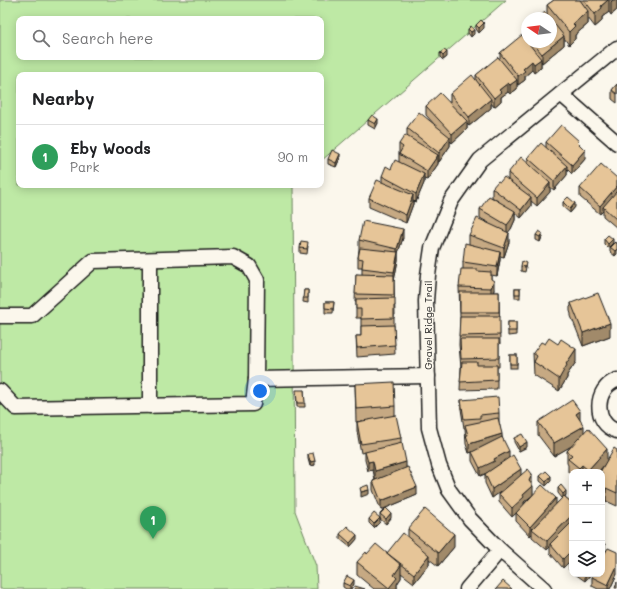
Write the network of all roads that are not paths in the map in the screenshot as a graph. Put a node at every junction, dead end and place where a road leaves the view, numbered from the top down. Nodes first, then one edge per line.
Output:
1 (617, 48) edge
2 (561, 94) junction
3 (617, 143) edge
4 (150, 260) junction
5 (0, 316) edge
6 (428, 376) junction
7 (256, 379) junction
8 (617, 380) edge
9 (0, 391) edge
10 (150, 406) junction
11 (617, 431) edge
12 (500, 550) junction
13 (467, 589) edge
14 (544, 589) edge

1 - 2 street, Gravel Ridge Trail
2 - 3 street
2 - 6 street, Gravel Ridge Trail
4 - 5 street
4 - 7 street
4 - 10 street
6 - 7 street
6 - 12 street, Gravel Ridge Trail
7 - 10 street
8 - 11 street
9 - 10 street
12 - 13 street
12 - 14 street, Gravel Ridge Trail

